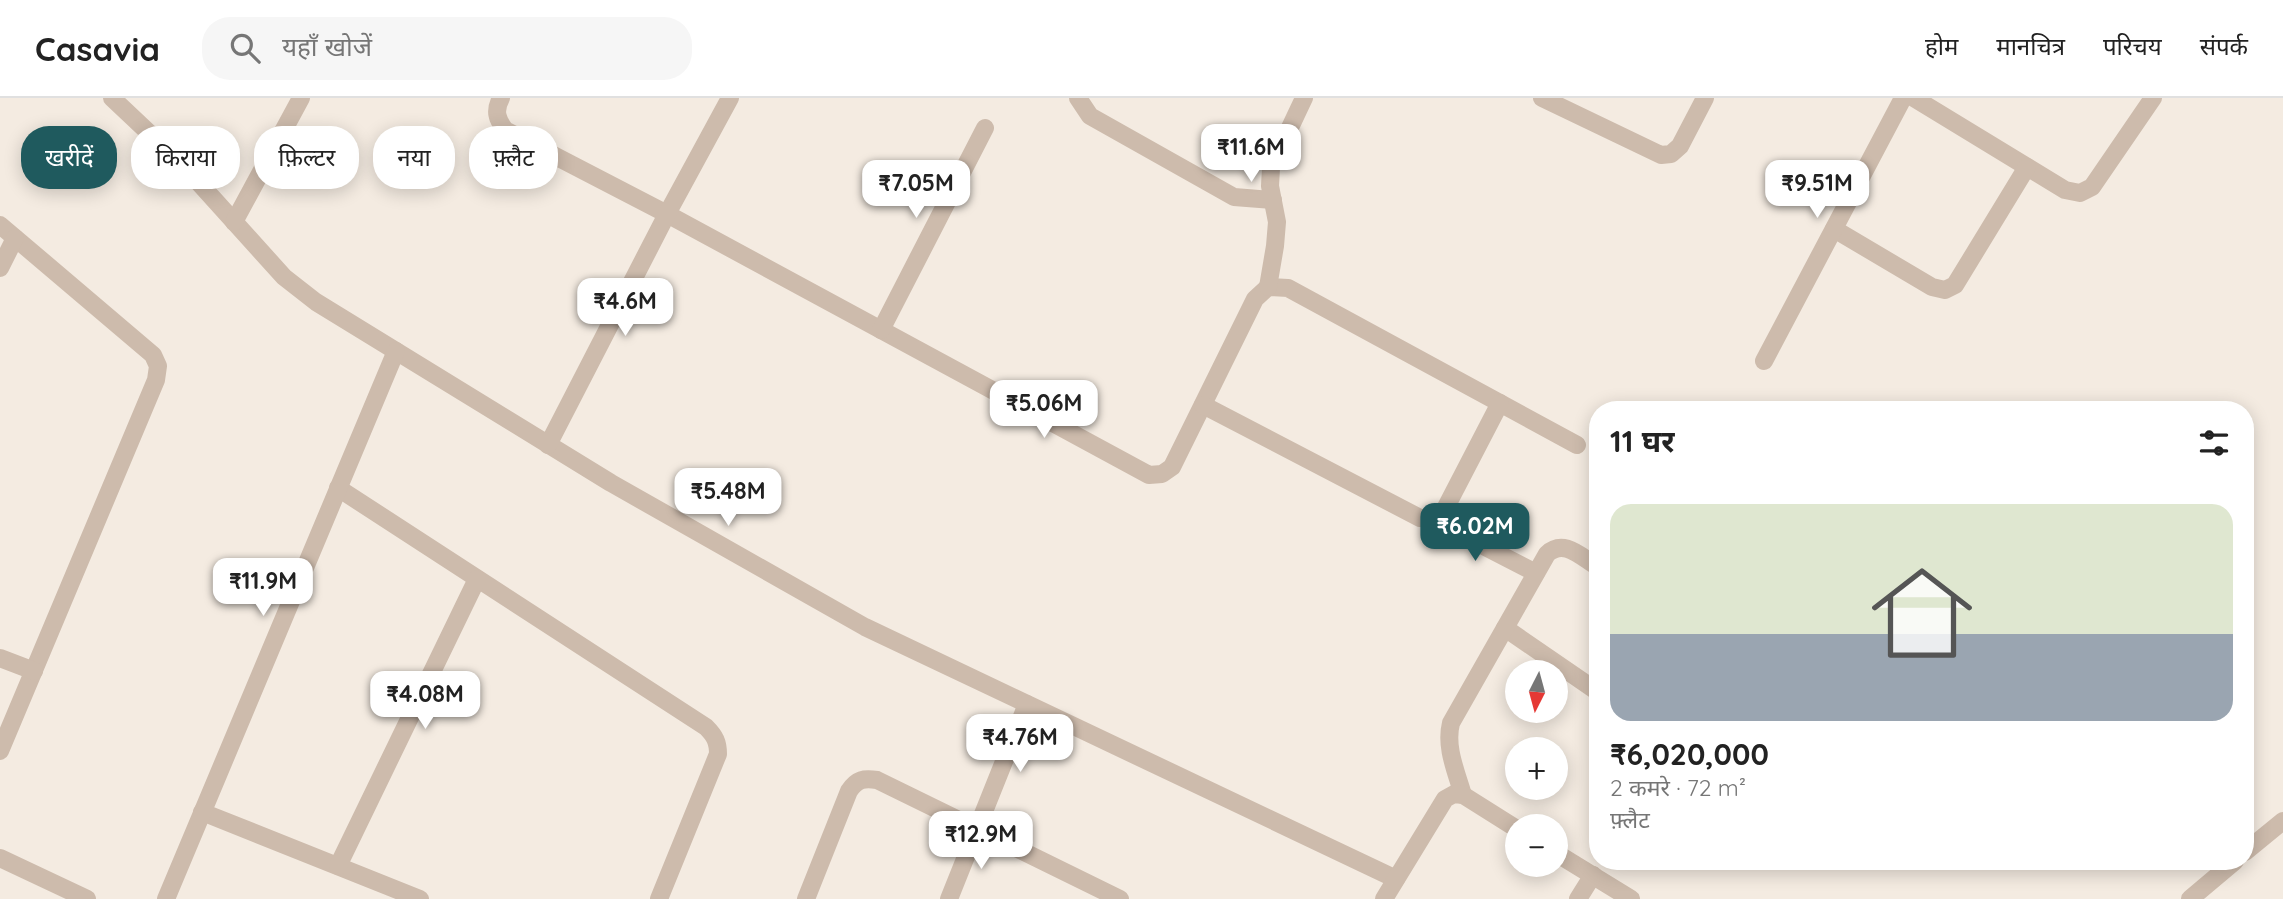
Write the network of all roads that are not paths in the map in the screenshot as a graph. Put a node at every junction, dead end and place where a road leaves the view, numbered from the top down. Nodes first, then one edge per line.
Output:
1 (112, 98) edge
2 (302, 98) edge
3 (501, 98) edge
4 (730, 98) edge
5 (1078, 98) edge
6 (1304, 98) edge
7 (1542, 98) edge
8 (1705, 98) edge
9 (1903, 98) edge
10 (1914, 98) edge
11 (2153, 98) edge
12 (985, 128) dead end
13 (2027, 167) junction
14 (1273, 200) junction
15 (667, 214) junction
16 (233, 222) junction
17 (0, 225) edge
18 (1834, 229) junction
19 (15, 238) junction
20 (0, 268) edge
21 (1268, 287) junction
22 (881, 330) junction
23 (396, 351) junction
24 (1764, 361) dead end
25 (1500, 403) junction
26 (1203, 405) junction
27 (548, 445) junction
28 (1577, 445) dead end
29 (338, 488) junction
30 (1432, 519) junction
31 (1589, 562) edge
32 (1536, 573) junction
33 (477, 579) junction
34 (1505, 628) junction
35 (0, 657) edge
36 (34, 671) junction
37 (1589, 686) edge
38 (1027, 704) junction
39 (0, 751) edge
40 (1463, 795) junction
41 (202, 812) junction
42 (1505, 821) edge
43 (2283, 821) edge
44 (977, 828) junction
45 (2254, 845) edge
46 (0, 858) edge
47 (1568, 860) edge
48 (338, 866) junction
49 (2224, 870) edge
50 (1593, 875) junction
51 (1396, 878) junction
52 (1089, 892) edge
53 (87, 899) edge
54 (166, 899) edge
55 (420, 899) edge
56 (659, 899) edge
57 (806, 899) edge
58 (949, 899) edge
59 (1120, 899) edge
60 (1384, 899) edge
61 (1578, 899) edge
62 (1631, 899) edge
63 (2190, 899) edge

1 - 16 street
2 - 16 street
3 - 15 street
4 - 15 street
5 - 14 street
6 - 14 street
7 - 8 street
9 - 18 street
10 - 13 street
11 - 13 street
12 - 22 street
13 - 18 street
14 - 21 street
15 - 22 street
15 - 27 street
16 - 23 street
17 - 19 street
18 - 24 street
19 - 20 street
19 - 36 street
21 - 25 street
21 - 26 street
22 - 26 street
23 - 27 street
23 - 29 street
25 - 28 street
25 - 30 street
26 - 30 street
27 - 38 street
29 - 33 street
29 - 41 street
30 - 32 street
31 - 32 street
32 - 34 street
33 - 48 street
33 - 56 street
34 - 37 street
34 - 40 street
35 - 36 street
36 - 39 street
38 - 44 street
38 - 51 street
40 - 42 street
40 - 51 street
41 - 48 street
41 - 54 street
43 - 45 street
44 - 52 street
44 - 57 street
44 - 58 street
46 - 53 street
47 - 50 street
48 - 55 street
49 - 63 street
50 - 61 street
50 - 62 street
51 - 60 street
52 - 59 street

